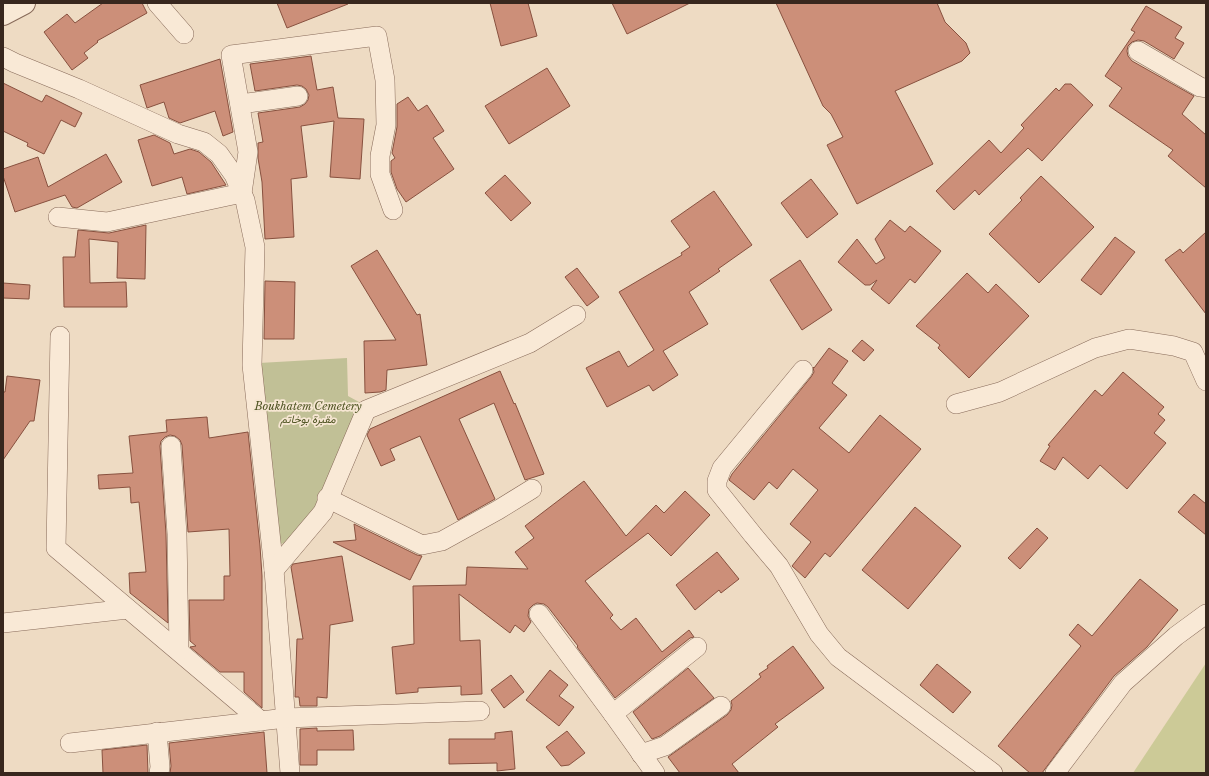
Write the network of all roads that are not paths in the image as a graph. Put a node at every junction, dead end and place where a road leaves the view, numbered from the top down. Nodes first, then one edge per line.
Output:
1 (24, 3) edge
2 (157, 3) edge
3 (3, 14) edge
4 (184, 34) dead end
5 (1138, 52) dead end
6 (3, 57) edge
7 (1206, 88) edge
8 (298, 96) dead end
9 (240, 104) junction
10 (242, 193) junction
11 (393, 210) dead end
12 (58, 217) dead end
13 (576, 315) dead end
14 (60, 336) dead end
15 (803, 370) dead end
16 (1206, 381) edge
17 (956, 404) dead end
18 (171, 446) dead end
19 (532, 489) dead end
20 (327, 498) junction
21 (274, 570) junction
22 (128, 609) junction
23 (539, 614) dead end
24 (1206, 614) edge
25 (3, 623) edge
26 (697, 647) dead end
27 (179, 651) junction
28 (721, 706) dead end
29 (480, 711) dead end
30 (613, 714) junction
31 (286, 718) junction
32 (261, 721) junction
33 (157, 732) junction
34 (70, 743) dead end
35 (641, 754) junction
36 (159, 773) edge
37 (290, 773) edge
38 (654, 773) edge
39 (993, 773) edge
40 (1055, 773) edge

1 - 3 street
2 - 4 street
5 - 7 street
6 - 10 street
8 - 9 street
9 - 10 street
9 - 11 street
10 - 12 street
10 - 21 street
13 - 20 street
14 - 22 street
15 - 39 street
16 - 17 street
18 - 27 street
19 - 20 street
20 - 21 street
21 - 31 street
22 - 25 street
22 - 27 street
23 - 30 street
24 - 40 street
26 - 30 street
27 - 32 street
28 - 35 street
29 - 31 street
30 - 35 street
31 - 32 street
31 - 37 street
32 - 33 street
33 - 34 street
33 - 36 street
35 - 38 street

